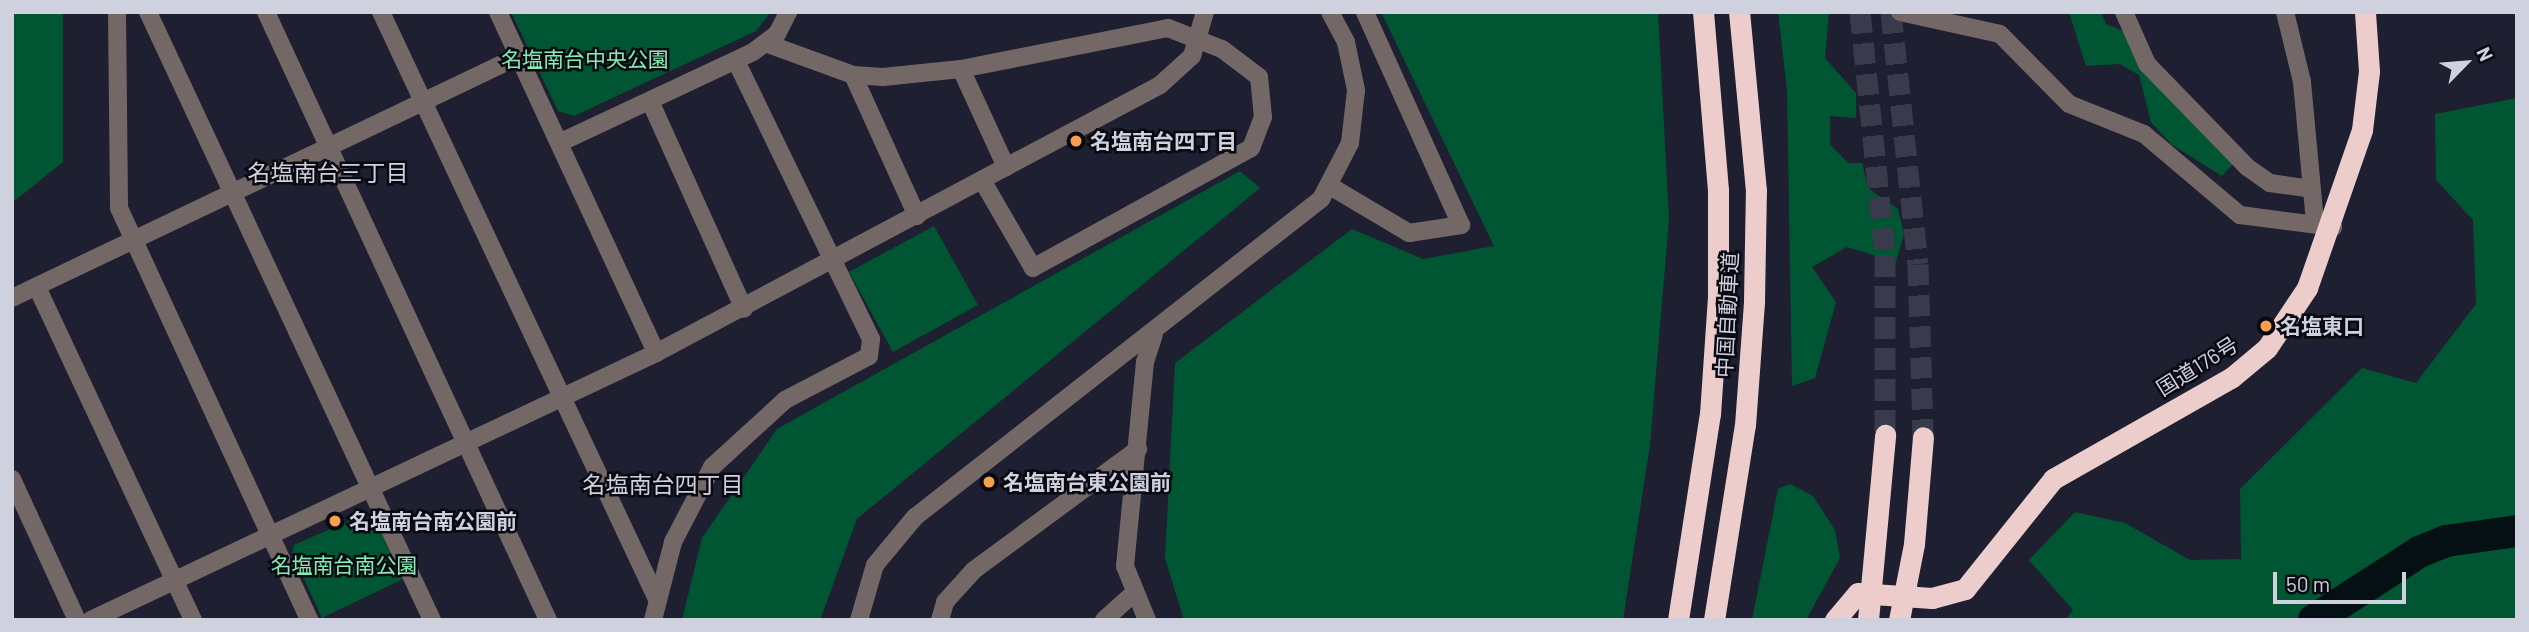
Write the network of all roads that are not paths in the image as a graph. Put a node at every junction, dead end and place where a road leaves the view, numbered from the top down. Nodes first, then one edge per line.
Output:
1 (117, 12) edge
2 (148, 12) edge
3 (266, 12) edge
4 (381, 12) edge
5 (498, 12) edge
6 (788, 12) edge
7 (1205, 12) edge
8 (1330, 12) edge
9 (1365, 12) edge
10 (1703, 12) edge
11 (1739, 12) edge
12 (1900, 12) edge
13 (2124, 12) edge
14 (2285, 12) edge
15 (2365, 12) edge
16 (1198, 38) junction
17 (768, 44) junction
18 (519, 56) junction
19 (736, 61) junction
20 (961, 69) junction
21 (853, 75) junction
22 (650, 101) junction
23 (423, 102) junction
24 (559, 144) junction
25 (327, 148) junction
26 (1006, 167) junction
27 (982, 180) junction
28 (1330, 186) junction
29 (2312, 189) junction
30 (233, 191) junction
31 (918, 216) junction
32 (2324, 224) junction
33 (131, 239) junction
34 (833, 264) junction
35 (37, 287) junction
36 (12, 298) edge
37 (744, 309) junction
38 (1154, 335) junction
39 (656, 353) junction
40 (563, 398) junction
41 (1885, 435) tunnel mouth
42 (1923, 437) tunnel mouth
43 (465, 443) junction
44 (1138, 449) junction
45 (12, 479) edge
46 (372, 486) junction
47 (270, 535) junction
48 (174, 579) junction
49 (1873, 592) junction
50 (1133, 593) junction
51 (1904, 596) junction
52 (656, 597) junction
53 (77, 620) edge
54 (91, 620) edge
55 (192, 620) edge
56 (309, 620) edge
57 (432, 620) edge
58 (548, 620) edge
59 (653, 620) edge
60 (859, 620) edge
61 (940, 620) edge
62 (1104, 620) edge
63 (1147, 620) edge
64 (1678, 620) edge
65 (1714, 620) edge
66 (1835, 620) edge
67 (1868, 620) edge
68 (1899, 620) edge
69 (1906, 620) edge

1 - 33 street
2 - 30 street
3 - 25 street
4 - 23 street
5 - 18 street
6 - 17 street
7 - 16 street
8 - 28 street
9 - 28 street
10 - 64 highway, 中国自動車道
11 - 65 highway, 中国自動車道
12 - 32 street
13 - 29 street
14 - 29 street
15 - 32 highway, 国道176号
16 - 20 street
16 - 26 street
16 - 27 street
17 - 19 street
17 - 21 street
18 - 23 street
18 - 24 street
19 - 22 street
19 - 34 street
20 - 21 street
20 - 26 street
21 - 31 street
22 - 24 street
22 - 37 street
23 - 25 street
23 - 40 street
24 - 39 street
25 - 30 street
25 - 43 street
26 - 27 street
27 - 31 street
28 - 38 street
29 - 32 street
30 - 33 street
30 - 46 street
31 - 34 street
32 - 51 highway, 国道176号
33 - 35 street
33 - 47 street
34 - 37 street
34 - 52 street
35 - 36 street
35 - 48 street
37 - 39 street
38 - 44 street
38 - 60 street
39 - 40 street
40 - 43 street
40 - 52 street
41 - 49 highway
42 - 51 highway
43 - 46 street
43 - 58 street
44 - 50 street
44 - 61 street
45 - 53 street
46 - 47 street
46 - 57 street
47 - 48 street
47 - 56 street
48 - 54 street
48 - 55 street
49 - 51 highway, 国道176号
49 - 66 highway
49 - 67 highway
50 - 62 street
50 - 63 street
51 - 68 highway
51 - 69 highway
52 - 59 street

